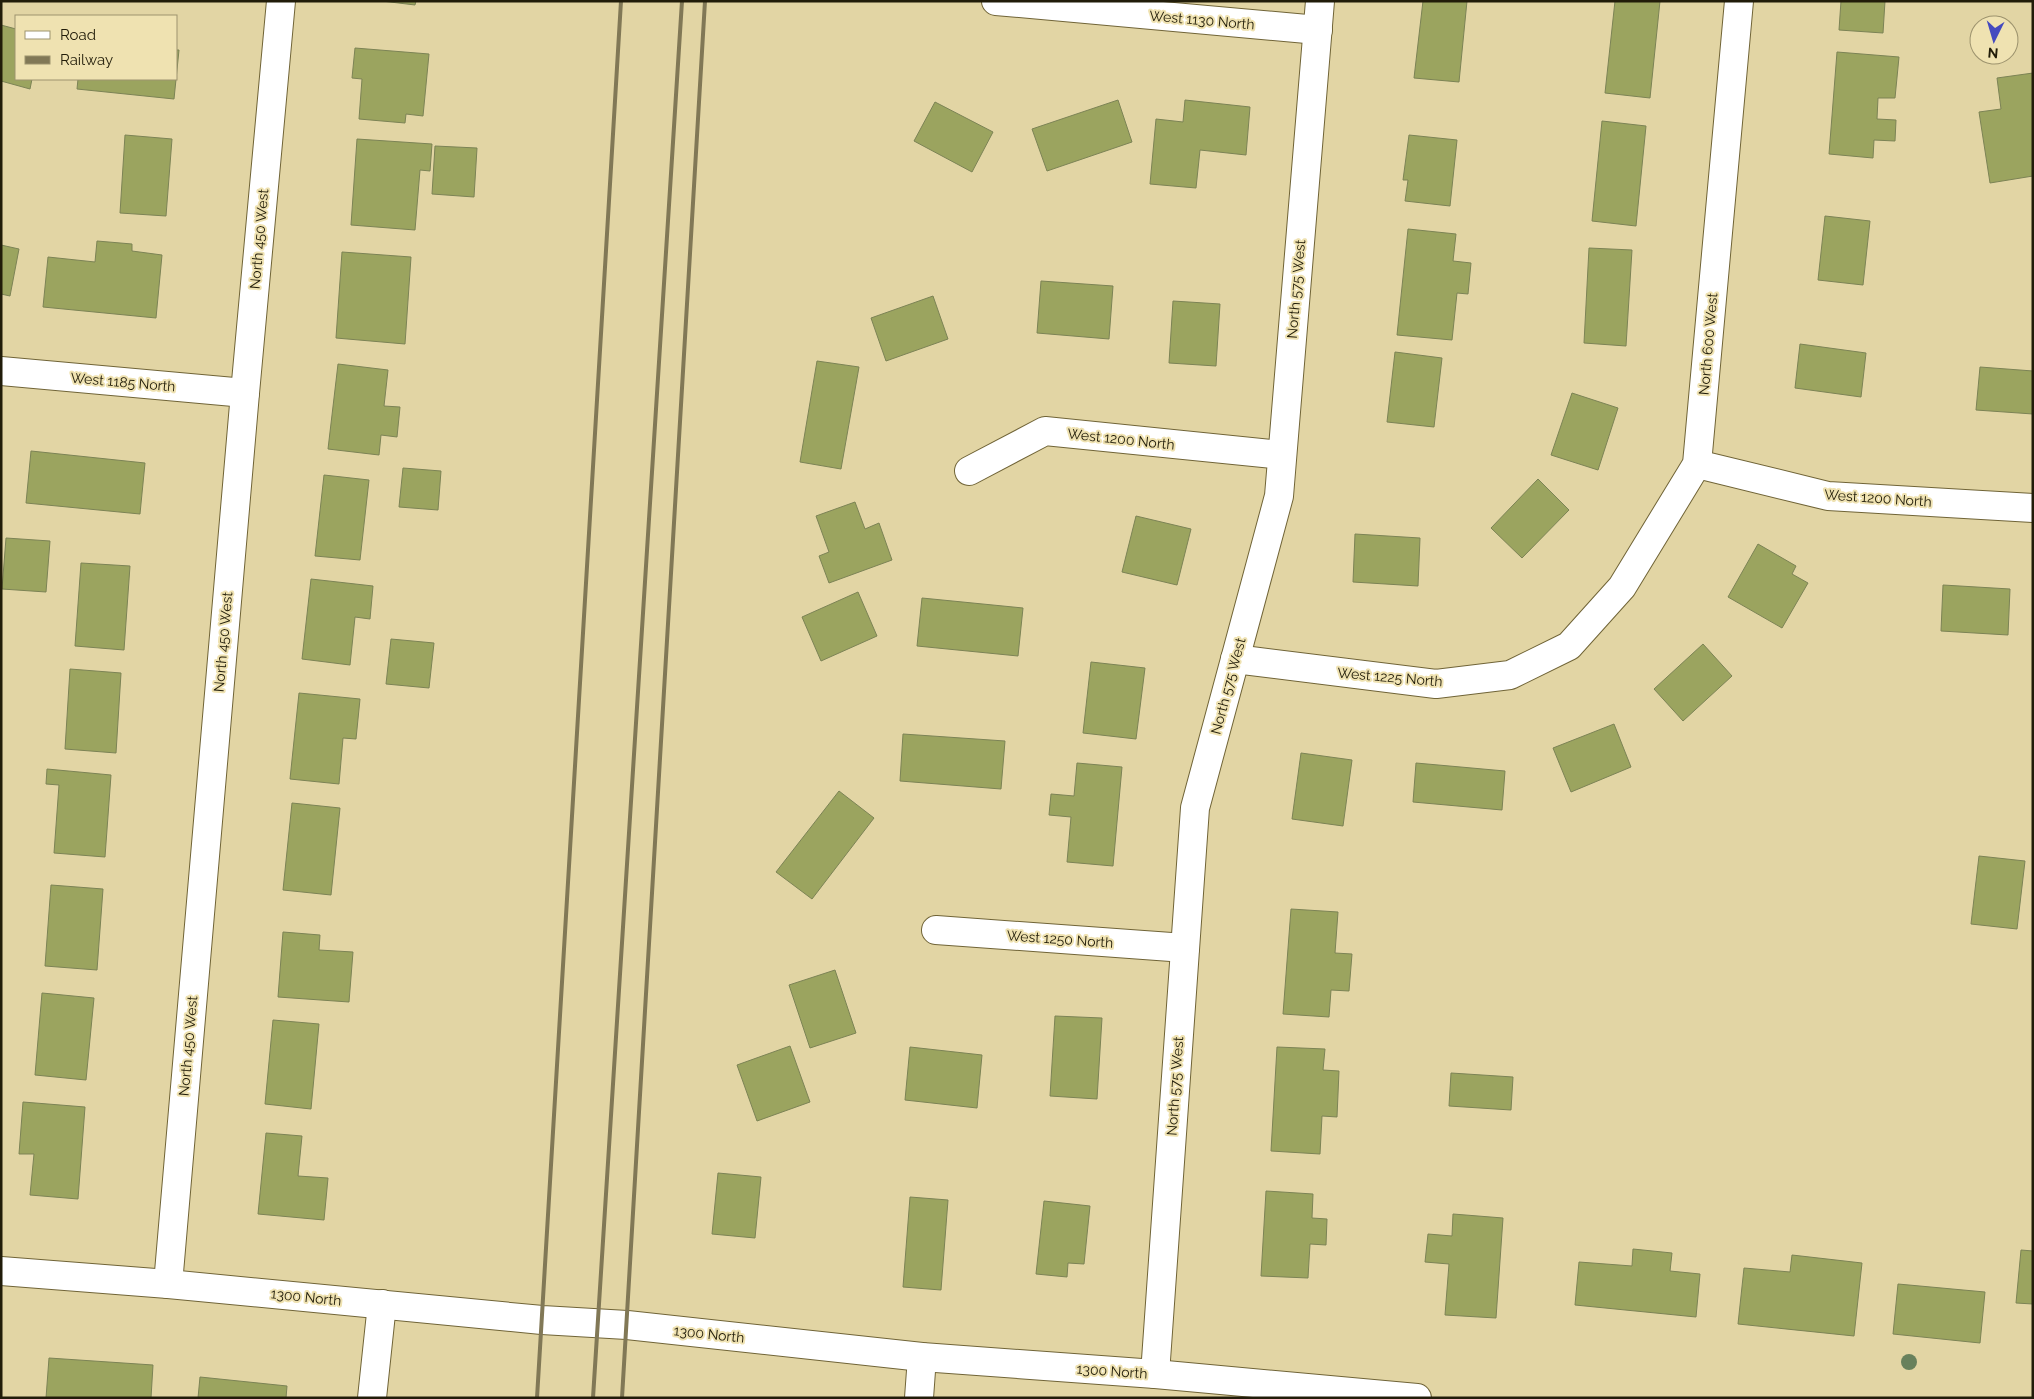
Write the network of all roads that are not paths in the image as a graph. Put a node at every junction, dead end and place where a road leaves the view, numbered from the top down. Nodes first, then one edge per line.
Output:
1 (281, 1) edge
2 (996, 1) edge
3 (1320, 1) edge
4 (1739, 1) edge
5 (1318, 30) junction
6 (1, 371) edge
7 (245, 393) junction
8 (1282, 455) junction
9 (1697, 464) junction
10 (968, 471) dead end
11 (2033, 508) edge
12 (1569, 646) joint
13 (1235, 659) junction
14 (936, 930) dead end
15 (1185, 948) junction
16 (1, 1271) edge
17 (168, 1284) junction
18 (382, 1304) junction
19 (922, 1357) junction
20 (1154, 1374) junction
21 (372, 1398) edge
22 (919, 1398) edge
23 (1417, 1398) edge

1 - 7 street, North 450 West
2 - 5 street, West 1130 North
3 - 5 street, North 575 West
4 - 9 street, North 600 West
5 - 8 street, North 575 West
6 - 7 street, West 1185 North
7 - 17 street, North 450 West
8 - 10 street, West 1200 North
8 - 13 street, North 575 West
9 - 11 street, West 1200 North
9 - 12 street, North 600 West
12 - 13 street, West 1225 North
13 - 15 street, North 575 West
14 - 15 street, West 1250 North
15 - 20 street, North 575 West
16 - 17 street, 1300 North
17 - 18 street, 1300 North
18 - 19 street, 1300 North
18 - 21 street
19 - 20 street, 1300 North
19 - 22 street
20 - 23 street, 1300 North

